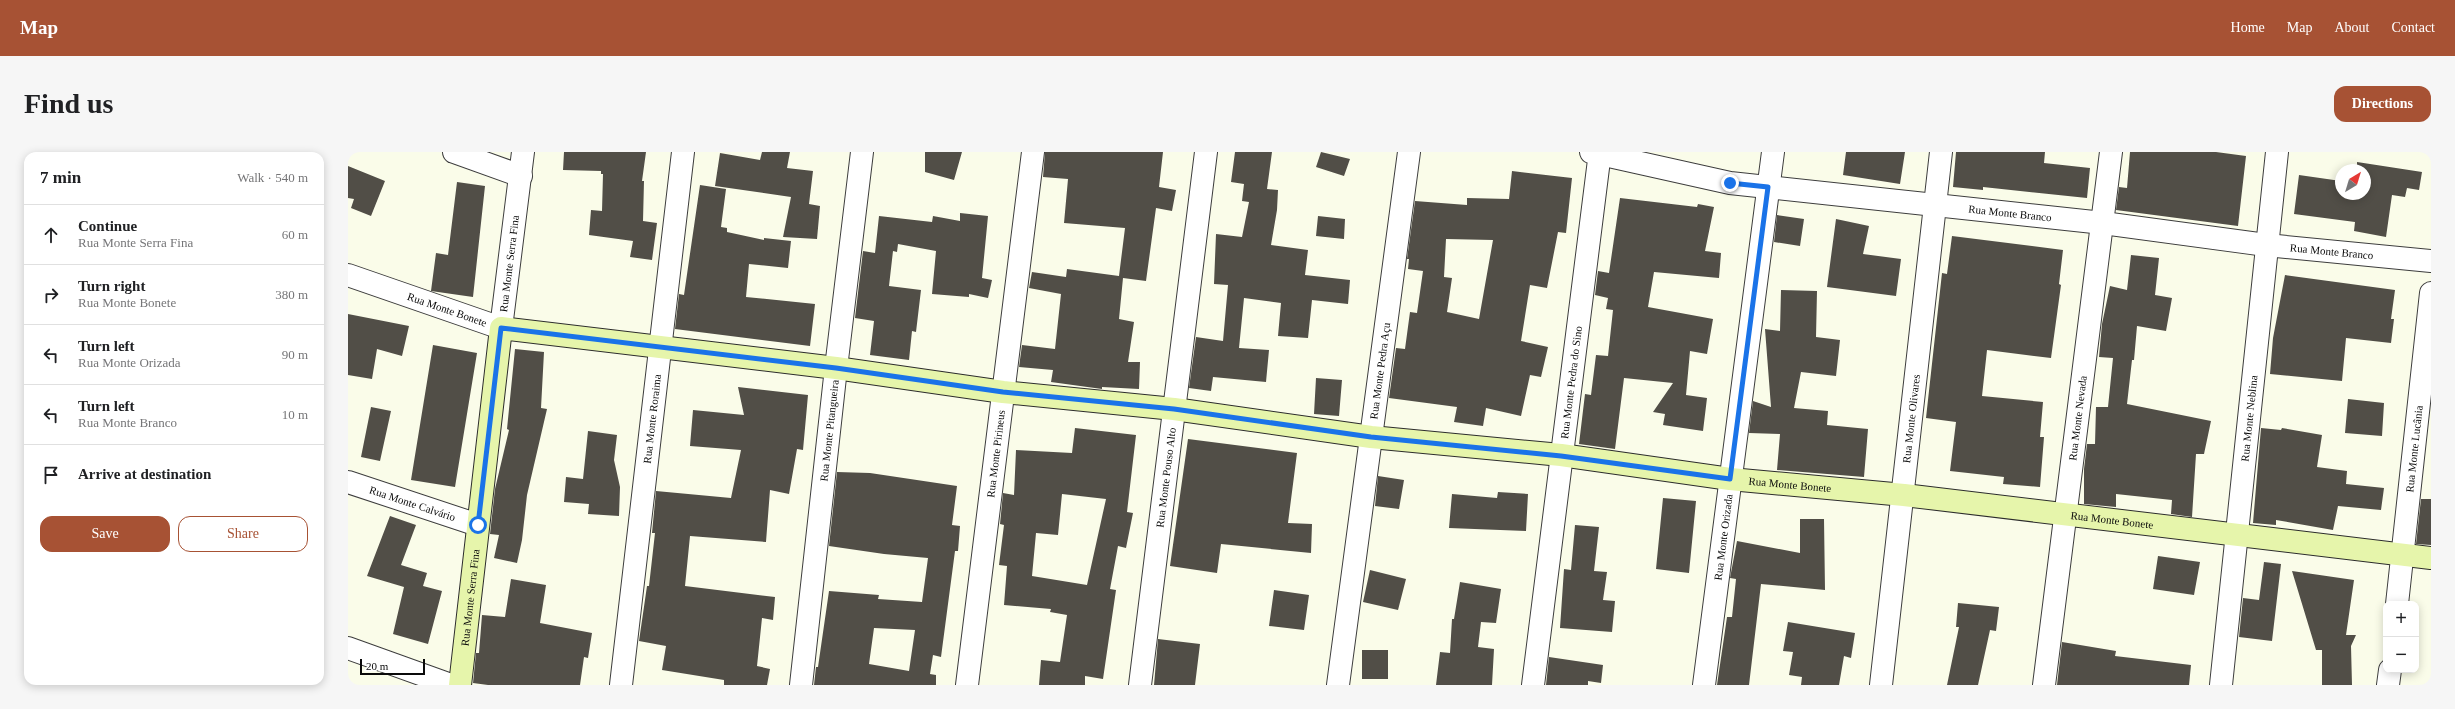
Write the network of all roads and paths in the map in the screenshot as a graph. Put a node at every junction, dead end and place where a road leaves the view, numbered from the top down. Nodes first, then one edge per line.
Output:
1 (454, 152) edge
2 (523, 152) edge
3 (683, 152) edge
4 (862, 152) edge
5 (1033, 152) edge
6 (1206, 152) edge
7 (1409, 152) edge
8 (1773, 152) edge
9 (1940, 152) edge
10 (2111, 152) edge
11 (2278, 152) edge
12 (1597, 153) edge
13 (521, 176) junction
14 (1768, 187) junction
15 (1934, 206) junction
16 (2103, 223) junction
17 (2266, 245) junction
18 (2431, 261) edge
19 (348, 275) edge
20 (2431, 293) edge
21 (501, 328) junction
22 (660, 347) junction
23 (836, 368) junction
24 (1003, 392) junction
25 (1174, 409) junction
26 (1371, 437) junction
27 (1561, 456) junction
28 (1730, 479) junction
29 (348, 482) edge
30 (1904, 495) junction
31 (2064, 514) junction
32 (478, 525) junction
33 (2238, 535) junction
34 (2402, 554) junction
35 (2431, 558) edge
36 (2397, 601) edge
37 (348, 648) edge
38 (2390, 673) edge
39 (451, 685) edge
40 (460, 685) edge
41 (621, 685) edge
42 (801, 685) edge
43 (967, 685) edge
44 (1140, 685) edge
45 (1338, 685) edge
46 (1533, 685) edge
47 (1704, 685) edge
48 (1881, 685) edge
49 (2044, 685) edge
50 (2221, 685) edge
51 (2388, 685) edge

1 - 13 street
2 - 13 street, Rua Monte Serra Fina
3 - 22 street, Rua Monte Roraima
4 - 23 street, Rua Monte Pitangueira
5 - 24 street, Rua Monte Pirineus
6 - 25 street, Rua Monte Pouso Alto
7 - 26 street, Rua Monte Pedra Açu
8 - 14 street, Rua Monte Orizada
9 - 15 street, Rua Monte Olivares
10 - 16 street, Rua Monte Nevada
11 - 17 street, Rua Monte Neblina
12 - 14 street, Rua Monte Branco
12 - 27 street, Rua Monte Pedra do Sino
13 - 21 street, Rua Monte Serra Fina
14 - 15 street, Rua Monte Branco
14 - 28 street, Rua Monte Orizada
15 - 16 street, Rua Monte Branco
15 - 30 street, Rua Monte Olivares
16 - 17 street, Rua Monte Branco
16 - 31 street, Rua Monte Nevada
17 - 18 street, Rua Monte Branco
17 - 33 street, Rua Monte Neblina
19 - 21 street, Rua Monte Bonete
20 - 34 street, Rua Monte Lucânia
21 - 22 main road, Rua Monte Bonete
21 - 32 main road, Rua Monte Serra Fina
22 - 23 main road, Rua Monte Bonete
22 - 41 street, Rua Monte Roraima
23 - 24 main road, Rua Monte Bonete
23 - 42 street, Rua Monte Pitangueira
24 - 25 main road, Rua Monte Bonete
24 - 43 street, Rua Monte Pirineus
25 - 26 main road, Rua Monte Bonete
25 - 44 street, Rua Monte Pouso Alto
26 - 27 main road, Rua Monte Bonete
26 - 45 street, Rua Monte Pedra Açu
27 - 28 main road, Rua Monte Bonete
27 - 46 street, Rua Monte Pedra do Sino
28 - 30 main road, Rua Monte Bonete
28 - 47 street, Rua Monte Orizada
29 - 32 street, Rua Monte Calvário
30 - 31 main road, Rua Monte Bonete
30 - 48 street, Rua Monte Olivares
31 - 33 main road, Rua Monte Bonete
31 - 49 street, Rua Monte Nevada
32 - 40 main road, Rua Monte Serra Fina
33 - 34 main road, Rua Monte Bonete
33 - 50 street, Rua Monte Neblina
34 - 35 main road, Rua Monte Bonete
34 - 36 street, Rua Monte Lucânia
37 - 39 street
38 - 51 street

